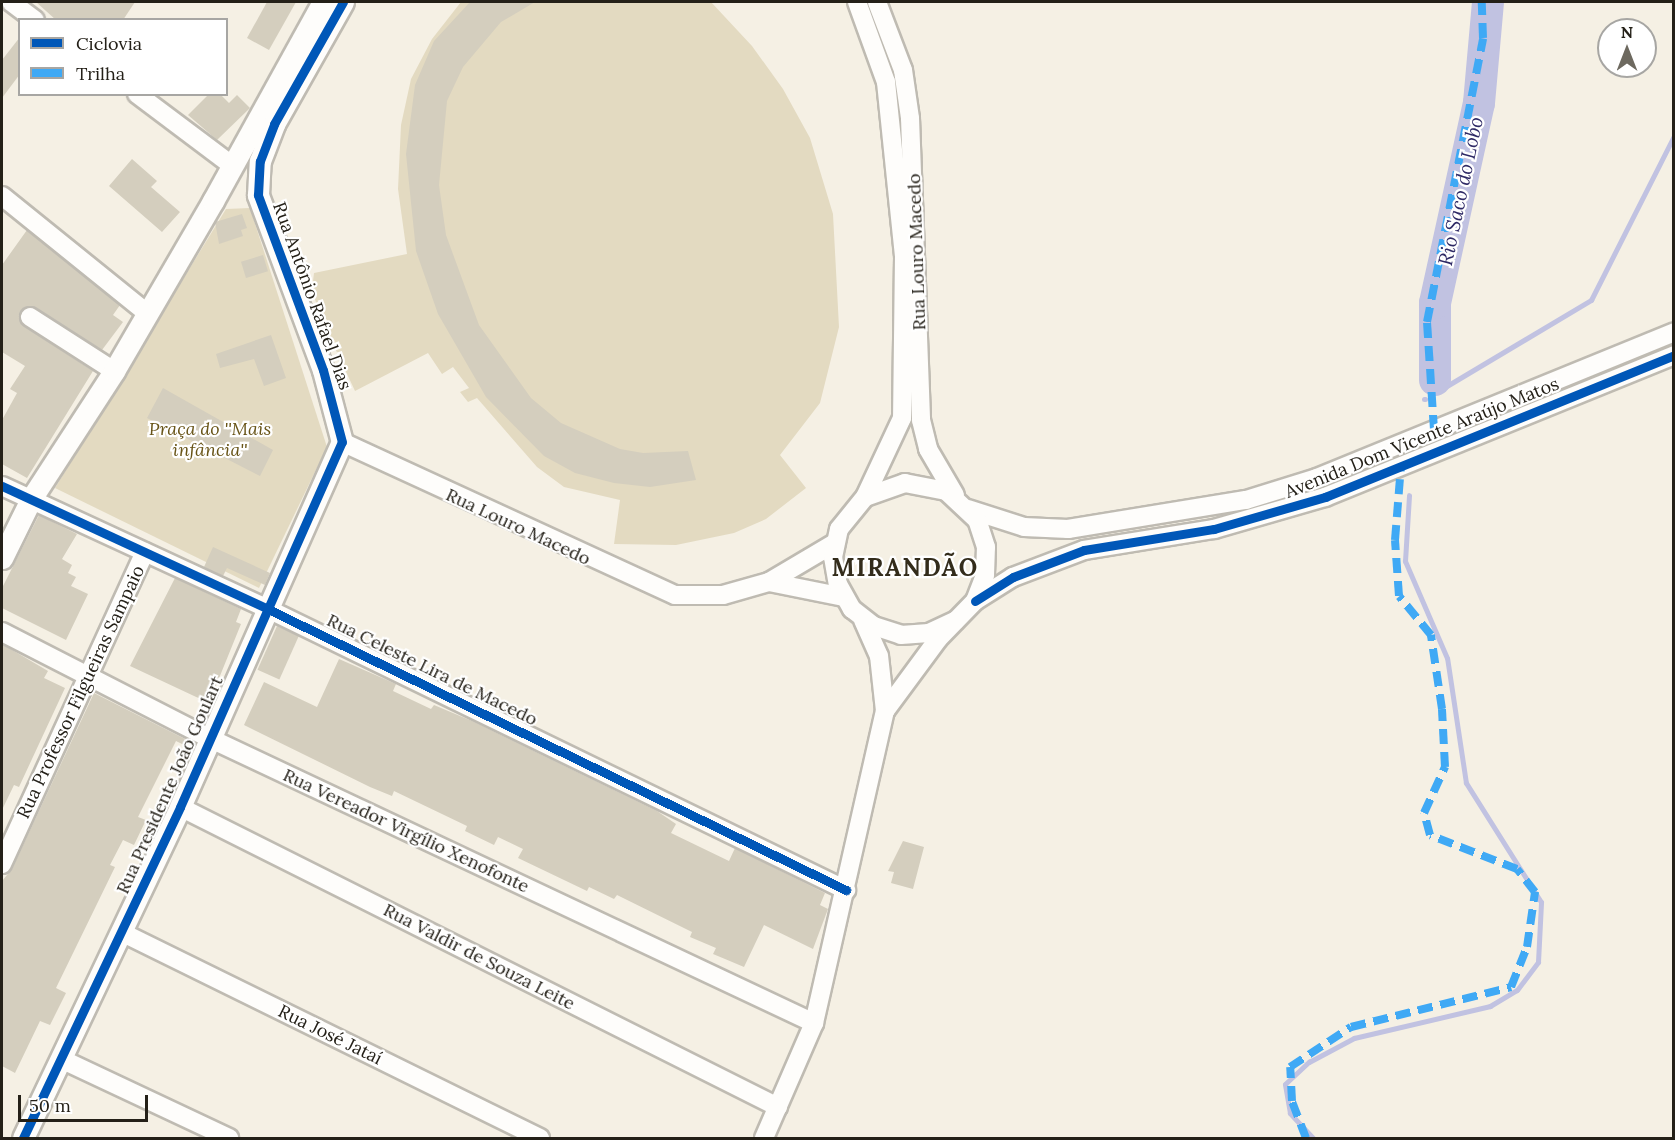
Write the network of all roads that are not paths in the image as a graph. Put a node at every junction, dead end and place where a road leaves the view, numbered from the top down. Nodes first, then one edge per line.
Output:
1 (11, 2) edge
2 (323, 2) edge
3 (344, 2) edge
4 (857, 2) edge
5 (877, 2) edge
6 (32, 18) edge
7 (313, 39) junction
8 (140, 96) edge
9 (233, 166) junction
10 (220, 188) junction
11 (258, 195) junction
12 (2, 196) edge
13 (146, 312) junction
14 (30, 317) dead end
15 (1674, 332) edge
16 (1674, 354) edge
17 (114, 371) junction
18 (342, 442) junction
19 (2, 486) edge
20 (865, 497) junction
21 (31, 499) junction
22 (963, 504) junction
23 (835, 543) junction
24 (145, 552) junction
25 (2, 558) edge
26 (769, 582) junction
27 (844, 597) junction
28 (975, 601) junction
29 (268, 609) junction
30 (862, 619) junction
31 (955, 621) junction
32 (2, 632) edge
33 (92, 677) junction
34 (885, 711) junction
35 (209, 738) junction
36 (180, 807) junction
37 (2, 864) edge
38 (846, 890) junction
39 (121, 932) junction
40 (814, 1023) junction
41 (61, 1059) junction
42 (778, 1107) junction
43 (23, 1138) edge
44 (229, 1138) edge
45 (540, 1138) edge
46 (764, 1138) edge

1 - 6 street
2 - 7 street, Rua Antônio Rafael Dias
3 - 7 street, Rua Antônio Rafael Dias
4 - 20 street, Rua Louro Macedo
5 - 22 street, Rua Louro Macedo
7 - 9 street, Rua Antônio Rafael Dias
7 - 11 street, Rua Antônio Rafael Dias
8 - 9 street
9 - 10 street, Rua Antônio Rafael Dias
10 - 11 street
10 - 13 street, Rua Antônio Rafael Dias
11 - 18 street, Rua Antônio Rafael Dias
12 - 13 street
13 - 17 street, Rua Antônio Rafael Dias
14 - 17 street
15 - 22 street, Avenida Dom Vicente Araújo Matos
16 - 28 street, Avenida Dom Vicente Araújo Matos
17 - 21 street, Rua Antônio Rafael Dias
18 - 26 street, Rua Louro Macedo
18 - 29 street, Rua Presidente João Goulart
19 - 21 street, Rua Celeste Lira de Macedo
20 - 22 street
20 - 23 street
21 - 24 street, Rua Celeste Lira de Macedo
21 - 25 street, Rua Antônio Rafael Dias
22 - 28 street
23 - 26 street, Rua Louro Macedo
23 - 27 street
24 - 29 street, Rua Celeste Lira de Macedo
24 - 33 street, Rua Professor Filgueiras Sampaio
26 - 27 street, Rua Louro Macedo
27 - 30 street
28 - 31 street
29 - 35 street, Rua Presidente João Goulart
29 - 38 street, Rua Celeste Lira de Macedo
30 - 31 street
30 - 34 street
31 - 34 street
32 - 33 street, Rua Vereador Virgílio Xenofonte
33 - 35 street, Rua Vereador Virgílio Xenofonte
33 - 37 street, Rua Professor Filgueiras Sampaio
34 - 38 street
35 - 36 street, Rua Presidente João Goulart
35 - 40 street, Rua Vereador Virgílio Xenofonte
36 - 39 street, Rua Presidente João Goulart
36 - 42 street, Rua Valdir de Souza Leite
38 - 40 street
39 - 41 street, Rua Presidente João Goulart
39 - 45 street, Rua José Jataí
40 - 42 street
41 - 43 street, Rua Presidente João Goulart
41 - 44 street
42 - 46 street

